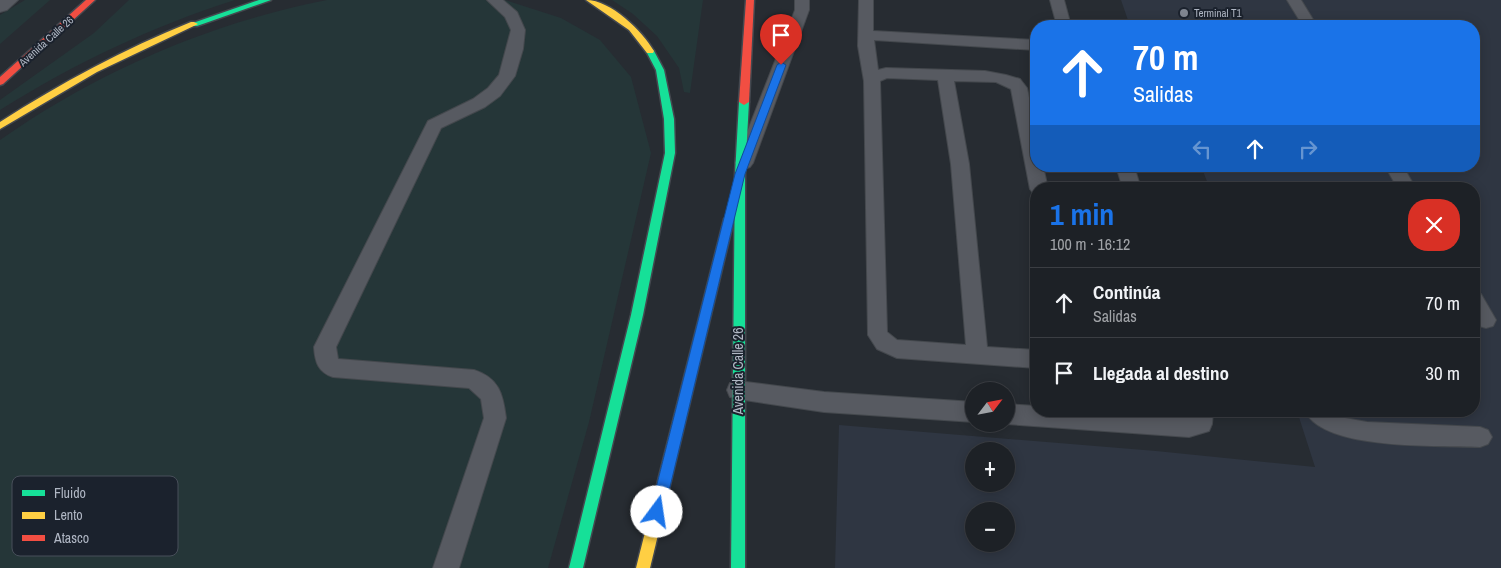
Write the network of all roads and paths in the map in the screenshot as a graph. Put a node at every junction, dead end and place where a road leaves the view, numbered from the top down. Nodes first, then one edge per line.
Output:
1 (8, 0) edge
2 (91, 0) edge
3 (267, 0) edge
4 (494, 0) edge
5 (590, 0) edge
6 (750, 0) edge
7 (802, 0) edge
8 (866, 0) edge
9 (1057, 0) edge
10 (1294, 0) edge
11 (0, 6) edge
12 (1062, 20) edge
13 (1306, 20) edge
14 (866, 35) junction
15 (1030, 45) edge
16 (944, 76) junction
17 (872, 81) junction
18 (0, 82) edge
19 (0, 126) edge
20 (1030, 141) edge
21 (740, 174) junction
22 (1480, 310) edge
23 (1486, 320) dead end
24 (977, 355) junction
25 (1030, 359) edge
26 (738, 390) junction
27 (965, 411) edge
28 (1015, 415) edge
29 (1030, 416) edge
30 (1048, 417) edge
31 (1201, 417) edge
32 (1323, 417) edge
33 (1480, 437) dead end
34 (446, 568) edge
35 (576, 568) edge
36 (643, 568) edge
37 (738, 568) edge

1 - 11 street
2 - 18 main road, Avenida Calle 26
3 - 19 main road
4 - 34 lane
5 - 35 main road
6 - 21 main road, Avenida Calle 26
7 - 21 lane
8 - 14 lane
9 - 12 lane
10 - 13 lane
14 - 15 lane
14 - 17 lane
16 - 17 lane
16 - 20 lane
16 - 24 lane
17 - 24 lane
21 - 26 main road, Avenida Calle 26
21 - 36 main road, Avenida Calle 26
22 - 23 lane
24 - 25 lane
26 - 27 lane
26 - 37 main road, Avenida Calle 26
28 - 29 lane
30 - 31 lane
32 - 33 lane

